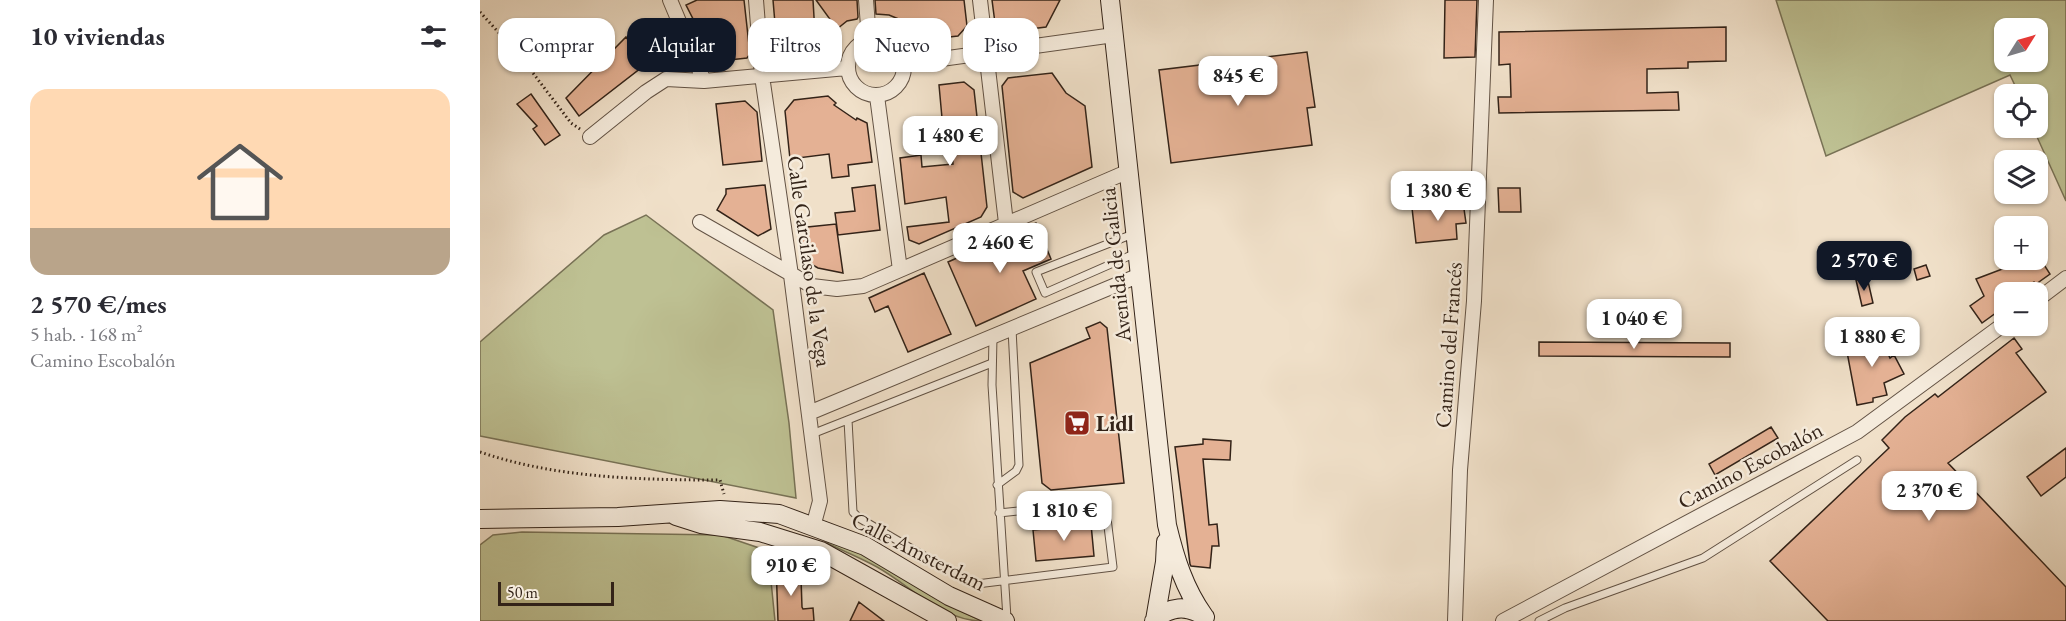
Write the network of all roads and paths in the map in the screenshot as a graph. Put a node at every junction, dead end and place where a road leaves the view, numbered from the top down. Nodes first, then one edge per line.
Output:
1 (670, 0) edge
2 (756, 0) edge
3 (866, 0) edge
4 (980, 0) edge
5 (1110, 0) edge
6 (1486, 0) edge
7 (480, 12) edge
8 (867, 18) edge
9 (982, 18) edge
10 (1114, 35) junction
11 (1039, 46) edge
12 (854, 49) edge
13 (847, 68) junction
14 (904, 72) edge
15 (989, 72) edge
16 (762, 76) junction
17 (704, 81) junction
18 (877, 96) junction
19 (590, 137) joint
20 (1129, 171) junction
21 (699, 222) dead end
22 (1006, 223) junction
23 (1136, 233) junction
24 (1137, 253) junction
25 (900, 270) junction
26 (791, 275) junction
27 (1140, 275) junction
28 (2066, 278) edge
29 (2048, 292) edge
30 (1012, 329) junction
31 (1994, 331) edge
32 (993, 337) junction
33 (992, 363) junction
34 (809, 413) junction
35 (848, 420) junction
36 (812, 434) junction
37 (480, 452) edge
38 (1857, 460) dead end
39 (998, 485) junction
40 (728, 510) junction
41 (999, 513) junction
42 (669, 514) junction
43 (480, 519) edge
44 (1167, 525) junction
45 (813, 527) junction
46 (1003, 580) junction
47 (1206, 619) edge
48 (1154, 620) edge
49 (947, 621) edge
50 (1006, 621) edge
51 (1455, 621) edge
52 (1503, 621) edge
53 (1539, 621) edge

1 - 17 street
2 - 16 street, Calle Garcilaso de la Vega
3 - 8 street
4 - 9 street
5 - 10 street, Avenida de Galicia
6 - 51 street, Camino del Francés
7 - 19 path
10 - 11 street
10 - 20 street, Avenida de Galicia
12 - 13 street
13 - 16 street
13 - 18 street
14 - 18 street
15 - 22 street
16 - 17 street
16 - 26 street, Calle Garcilaso de la Vega
17 - 19 street
18 - 25 street
20 - 22 street
20 - 23 street, Avenida de Galicia
21 - 26 street
22 - 25 street
23 - 24 street, Avenida de Galicia
23 - 24 lane
24 - 27 street, Avenida de Galicia
25 - 26 street
26 - 34 street, Calle Garcilaso de la Vega
27 - 30 street
27 - 44 street, Avenida de Galicia
28 - 29 street
30 - 32 street
30 - 39 lane
31 - 52 street, Camino Escobalón
32 - 33 lane
32 - 34 street
33 - 35 lane
33 - 39 lane
34 - 36 street, Calle Garcilaso de la Vega
35 - 36 lane
35 - 46 lane
36 - 45 street, Calle Garcilaso de la Vega
37 - 40 path
38 - 53 lane
39 - 41 lane
40 - 42 street, Calle Amsterdam
40 - 45 street, Calle Amsterdam
41 - 46 lane
41 - 46 lane
42 - 43 street, Calle Amsterdam
42 - 49 street, Calle Amsterdam
44 - 47 street, Avenida de Galicia
44 - 48 street, Avenida de Galicia
45 - 50 street, Calle Amsterdam
46 - 50 lane
47 - 48 street

